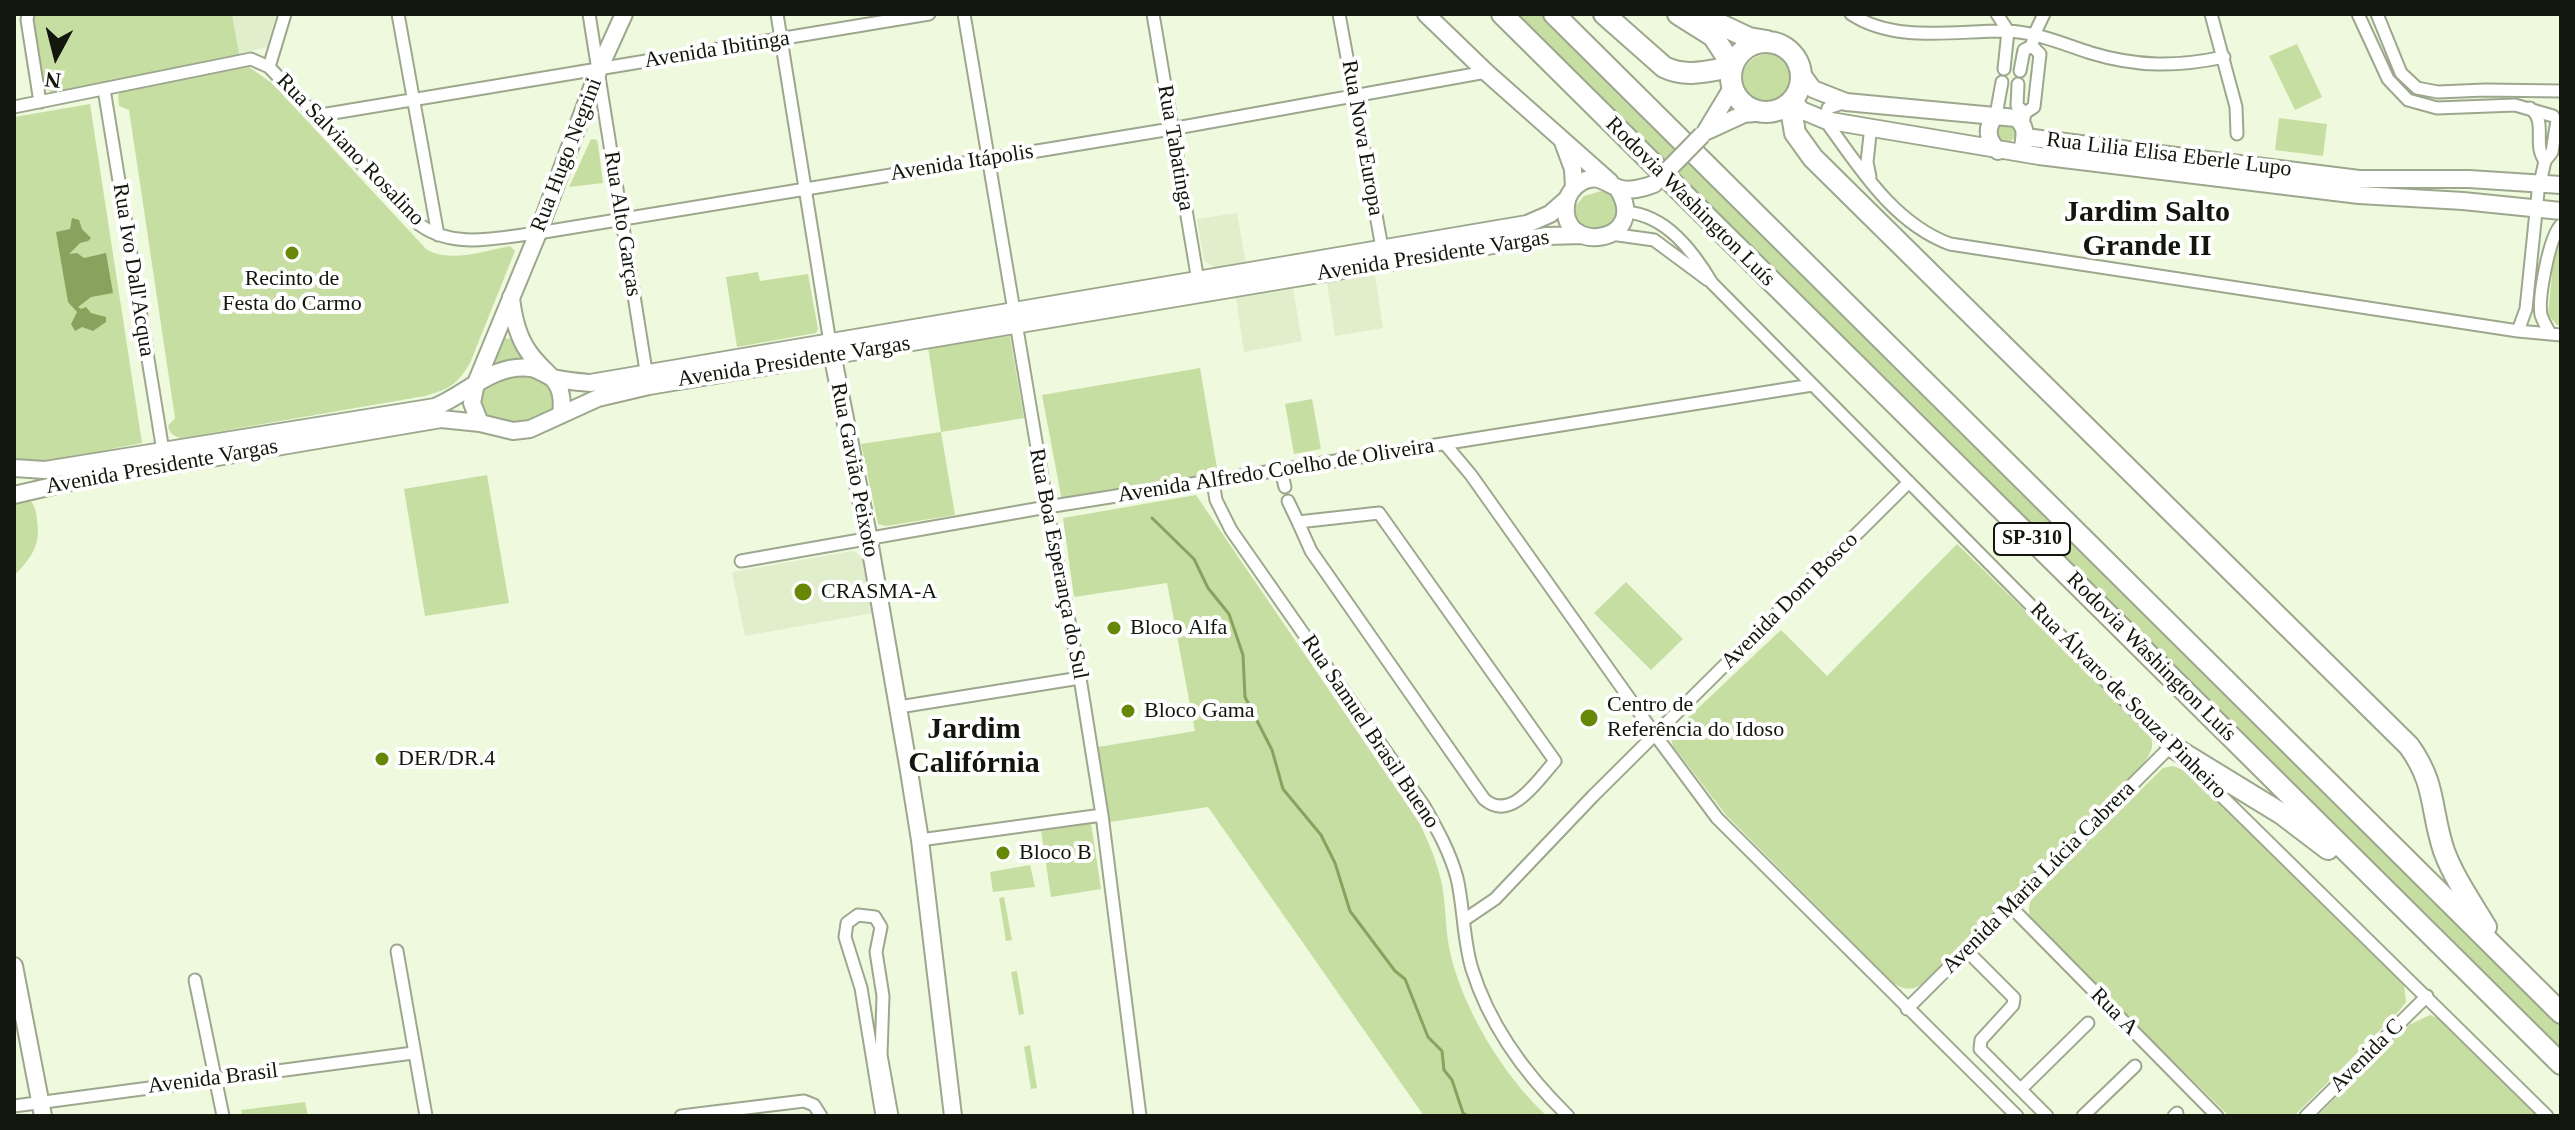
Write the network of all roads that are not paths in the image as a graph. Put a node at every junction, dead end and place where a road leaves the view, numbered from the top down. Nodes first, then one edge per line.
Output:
1 (28, 14) edge
2 (285, 14) edge
3 (398, 14) edge
4 (589, 14) edge
5 (624, 14) edge
6 (777, 14) edge
7 (929, 14) edge
8 (964, 14) edge
9 (1153, 14) edge
10 (1339, 14) edge
11 (1426, 14) edge
12 (1502, 14) edge
13 (1554, 14) edge
14 (1604, 14) edge
15 (1678, 14) edge
16 (1698, 14) edge
17 (1851, 14) edge
18 (1997, 14) edge
19 (2044, 14) edge
20 (2211, 14) edge
21 (2358, 14) edge
22 (2377, 14) edge
23 (2008, 31) junction
24 (781, 39) junction
25 (2033, 40) junction
26 (1771, 42) junction
27 (2224, 57) junction
28 (269, 67) junction
29 (599, 69) junction
30 (1486, 72) junction
31 (1732, 74) junction
32 (1802, 74) junction
33 (104, 89) junction
34 (2561, 92) edge
35 (1353, 96) junction
36 (413, 100) junction
37 (1792, 101) junction
38 (40, 102) junction
39 (1846, 102) junction
40 (14, 107) edge
41 (2528, 107) junction
42 (1765, 112) junction
43 (1996, 115) junction
44 (315, 116) junction
45 (1825, 120) junction
46 (2557, 120) edge
47 (2025, 124) junction
48 (1871, 126) junction
49 (1171, 129) junction
50 (1704, 133) junction
51 (2237, 134) dead end
52 (1562, 141) junction
53 (1998, 151) junction
54 (2021, 154) junction
55 (2193, 157) junction
56 (987, 160) junction
57 (2545, 161) junction
58 (2190, 175) junction
59 (1870, 181) junction
60 (1656, 182) junction
61 (2541, 182) junction
62 (1614, 185) junction
63 (2561, 185) edge
64 (804, 188) junction
65 (1571, 193) junction
66 (2537, 208) junction
67 (1626, 210) junction
68 (2561, 211) edge
69 (620, 220) junction
70 (2561, 225) edge
71 (538, 233) junction
72 (1611, 234) junction
73 (438, 235) junction
74 (1582, 235) junction
75 (1384, 256) junction
76 (1198, 281) junction
77 (1712, 283) junction
78 (511, 296) junction
79 (1014, 319) junction
80 (2518, 331) junction
81 (2556, 334) edge
82 (831, 349) junction
83 (554, 378) junction
84 (648, 380) junction
85 (476, 383) junction
86 (1812, 385) junction
87 (561, 415) junction
88 (480, 423) junction
89 (1445, 444) junction
90 (163, 451) junction
91 (14, 468) edge
92 (1281, 471) junction
93 (1213, 482) junction
94 (1909, 482) junction
95 (1285, 487) dead end
96 (14, 495) edge
97 (1288, 501) dead end
98 (1047, 507) junction
99 (1298, 522) junction
100 (869, 540) junction
101 (741, 561) dead end
102 (1080, 678) junction
103 (899, 707) junction
104 (1656, 736) junction
105 (2171, 746) junction
106 (1102, 815) junction
107 (920, 840) junction
108 (2011, 907) junction
109 (1464, 920) junction
110 (2424, 928) junction
111 (397, 951) dead end
112 (1967, 951) junction
113 (2505, 957) junction
114 (14, 966) edge
115 (195, 980) dead end
116 (2427, 996) junction
117 (1907, 1009) junction
118 (2561, 1013) edge
119 (2088, 1023) dead end
120 (413, 1053) junction
121 (877, 1055) junction
122 (2561, 1064) edge
123 (2135, 1066) dead end
124 (216, 1078) junction
125 (2021, 1089) junction
126 (14, 1106) edge
127 (41, 1109) edge
128 (223, 1116) edge
129 (426, 1116) edge
130 (681, 1116) edge
131 (821, 1116) edge
132 (882, 1116) edge
133 (892, 1116) edge
134 (953, 1116) edge
135 (1140, 1116) edge
136 (1568, 1116) edge
137 (2017, 1116) edge
138 (2047, 1116) edge
139 (2083, 1116) edge
140 (2217, 1116) edge
141 (2306, 1116) edge
142 (2547, 1116) edge

1 - 38 street
2 - 28 street, Rua Salviano Rosalino
3 - 36 street
4 - 29 street, Rua Alto Garças
5 - 29 main road, Rua Hugo Negrini
6 - 24 street, Rua Gavião Peixoto
7 - 24 street, Avenida Ibitinga
8 - 56 street, Rua Boa Esperança do Sul
9 - 49 street, Rua Tabatinga
10 - 35 street, Rua Nova Europa
11 - 30 main road
12 - 110 highway, Rodovia Washington Luís / SP-310
13 - 113 highway, Rodovia Washington Luís / SP-310
14 - 31 highway
15 - 31 highway
16 - 26 highway
17 - 23 street
18 - 23 street
19 - 25 street
20 - 27 street
21 - 41 street
22 - 34 street
23 - 25 street
23 - 43 street
24 - 29 street, Avenida Ibitinga
24 - 64 street, Rua Gavião Peixoto
25 - 27 street
25 - 47 street
25 - 47 street
26 - 31 highway
26 - 32 highway
27 - 51 street
28 - 33 street
28 - 44 street, Rua Salviano Rosalino
29 - 36 street, Avenida Ibitinga
29 - 69 street, Rua Alto Garças
29 - 71 main road, Rua Hugo Negrini
30 - 35 street, Avenida Itápolis
30 - 52 main road
31 - 42 highway
31 - 50 main road
32 - 37 highway
32 - 39 main road, Rua Lilia Elisa Eberle Lupo
33 - 38 street
33 - 90 street, Rua Ivo Dall'Acqua
34 - 46 street
35 - 49 street, Avenida Itápolis
35 - 75 street, Rua Nova Europa
36 - 44 street, Avenida Ibitinga
36 - 73 street
37 - 42 highway
37 - 45 main road
37 - 113 highway
38 - 40 street
39 - 43 main road, Rua Lilia Elisa Eberle Lupo
39 - 45 street
41 - 46 street
41 - 57 street
42 - 50 main road
43 - 47 main road, Rua Lilia Elisa Eberle Lupo
43 - 53 main road
44 - 73 street, Rua Salviano Rosalino
45 - 48 main road
45 - 59 street
46 - 57 street
47 - 54 main road
47 - 55 main road, Rua Lilia Elisa Eberle Lupo
48 - 53 main road
48 - 59 street
49 - 56 street, Avenida Itápolis
49 - 76 street, Rua Tabatinga
50 - 60 main road, bridge
52 - 62 main road
52 - 65 main road
53 - 54 main road
54 - 58 main road, Rua Lilia Elisa Eberle Lupo
55 - 58 street
55 - 61 main road, Rua Lilia Elisa Eberle Lupo
56 - 64 street, Avenida Itápolis
56 - 79 street, Rua Boa Esperança do Sul
57 - 61 street
58 - 66 main road, Rua Lilia Elisa Eberle Lupo
59 - 80 street
60 - 62 main road
60 - 67 main road
61 - 63 main road, Rua Lilia Elisa Eberle Lupo
61 - 66 street
62 - 65 main road
62 - 67 main road
64 - 69 street, Avenida Itápolis
64 - 82 street, Rua Gavião Peixoto
65 - 74 main road
65 - 75 main road, Avenida Presidente Vargas
66 - 68 main road, Rua Lilia Elisa Eberle Lupo
66 - 80 street
67 - 72 main road
67 - 77 street, Rua Álvaro de Souza Pinheiro
69 - 71 street, Avenida Itápolis
69 - 84 street, Rua Alto Garças
70 - 81 street
71 - 73 street, Avenida Itápolis
71 - 78 main road, Rua Hugo Negrini
72 - 74 main road
72 - 77 street, Rua Álvaro de Souza Pinheiro
74 - 75 main road, Avenida Presidente Vargas
75 - 76 main road, Avenida Presidente Vargas
75 - 79 main road, Avenida Presidente Vargas
76 - 79 main road, Avenida Presidente Vargas
77 - 86 street, Rua Álvaro de Souza Pinheiro
78 - 83 main road
78 - 85 main road, Rua Hugo Negrini
79 - 82 main road, Avenida Presidente Vargas
79 - 98 street, Rua Boa Esperança do Sul
80 - 81 street
82 - 84 main road, Avenida Presidente Vargas
82 - 100 main road, Rua Gavião Peixoto
83 - 84 main road, Avenida Presidente Vargas
83 - 85 main road, Avenida Presidente Vargas
83 - 87 main road
84 - 87 main road, Avenida Presidente Vargas
85 - 88 main road
85 - 90 main road, Avenida Presidente Vargas
86 - 89 street, Avenida Alfredo Coelho de Oliveira
86 - 94 street, Rua Álvaro de Souza Pinheiro
87 - 88 main road, Avenida Presidente Vargas
88 - 96 main road, Avenida Presidente Vargas
89 - 92 street, Avenida Alfredo Coelho de Oliveira
89 - 104 street
90 - 91 main road, Avenida Presidente Vargas
92 - 93 street, Avenida Alfredo Coelho de Oliveira
92 - 95 street
93 - 98 street, Avenida Alfredo Coelho de Oliveira
93 - 109 street, Rua Samuel Brasil Bueno
94 - 104 street, Avenida Dom Bosco
94 - 105 street, Rua Álvaro de Souza Pinheiro
97 - 99 street
98 - 100 street, Avenida Alfredo Coelho de Oliveira
98 - 102 street, Rua Boa Esperança do Sul
99 - 99 street
100 - 101 street, Avenida Alfredo Coelho de Oliveira
100 - 103 main road, Rua Gavião Peixoto
102 - 103 street
102 - 106 street, Rua Boa Esperança do Sul
103 - 107 main road, Rua Gavião Peixoto
104 - 109 street, Avenida Dom Bosco
104 - 117 street
105 - 108 street, Avenida Maria Lúcia Cabrera
105 - 110 highway
105 - 116 street, Rua Álvaro de Souza Pinheiro
106 - 107 street
106 - 135 street, Rua Boa Esperança do Sul
107 - 134 main road, Rua Gavião Peixoto
108 - 112 street, Avenida Maria Lúcia Cabrera
108 - 140 street, Rua A
109 - 136 street, Rua Samuel Brasil Bueno
110 - 122 highway, Rodovia Washington Luís / SP-310
111 - 120 street
112 - 117 street, Avenida Maria Lúcia Cabrera
112 - 125 street
113 - 118 highway, Rodovia Washington Luís / SP-310
114 - 127 main road
115 - 124 street
116 - 141 street, Avenida C
116 - 142 street, Rua Álvaro de Souza Pinheiro
117 - 137 street
119 - 125 street
120 - 124 street, Avenida Brasil
120 - 129 street
121 - 121 street
121 - 132 street
121 - 133 street
123 - 139 street
124 - 127 street, Avenida Brasil
124 - 128 street
125 - 138 street
126 - 127 street, Avenida Brasil
130 - 131 street

